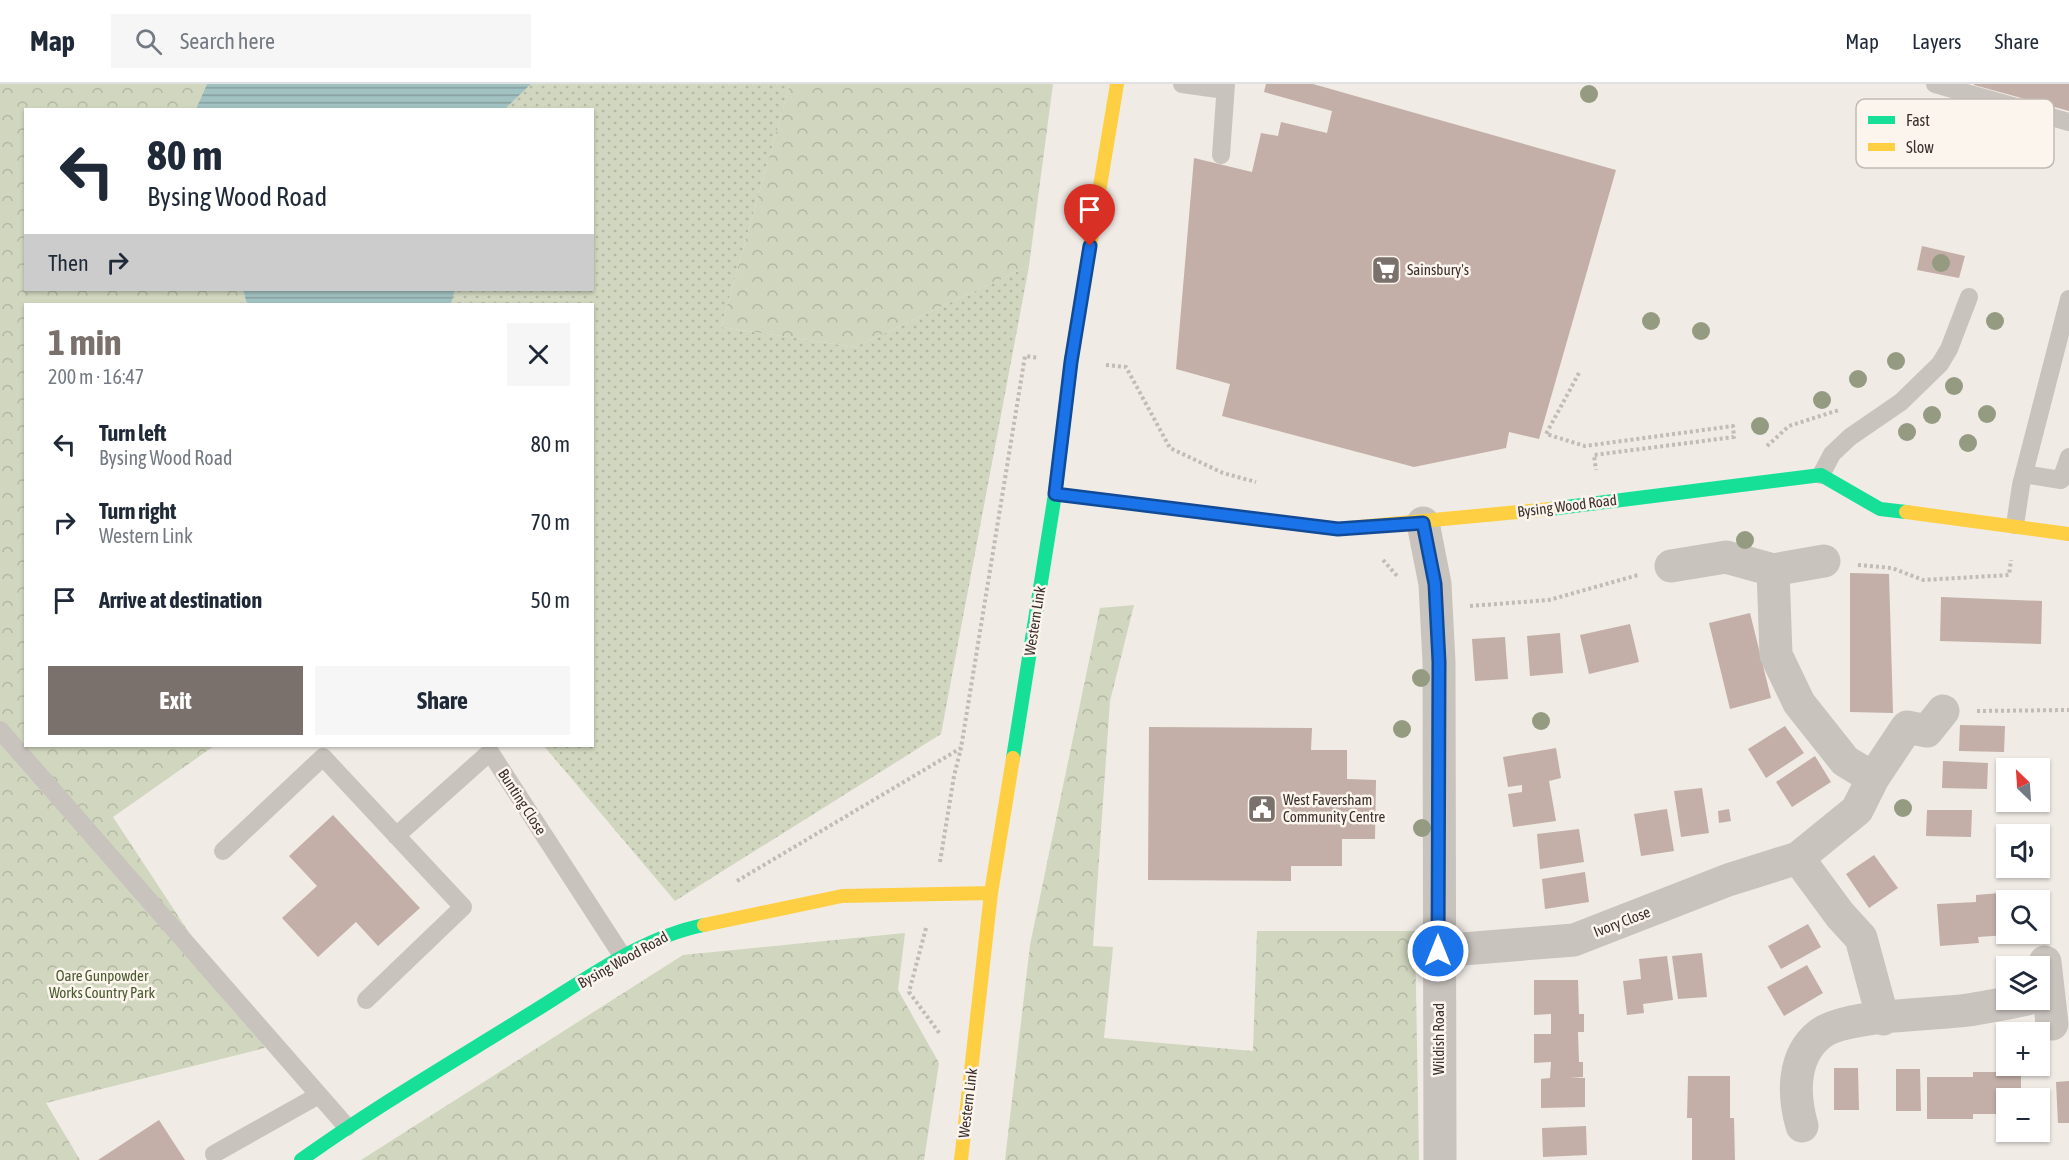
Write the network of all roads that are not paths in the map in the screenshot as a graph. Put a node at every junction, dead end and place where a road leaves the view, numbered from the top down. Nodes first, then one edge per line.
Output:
1 (1117, 84) edge
2 (1182, 84) edge
3 (1935, 84) edge
4 (1226, 87) edge
5 (1988, 99) edge
6 (2054, 118) edge
7 (2069, 122) edge
8 (1221, 155) dead end
9 (1969, 297) dead end
10 (2069, 299) edge
11 (2069, 457) edge
12 (2024, 474) junction
13 (1821, 475) junction
14 (1055, 494) junction
15 (1423, 523) junction
16 (2015, 525) junction
17 (2069, 534) edge
18 (1824, 561) road end
19 (1671, 566) road end
20 (1773, 570) junction
21 (1943, 711) road end
22 (0, 730) edge
23 (1873, 778) junction
24 (396, 836) junction
25 (223, 851) dead end
26 (1798, 858) junction
27 (991, 893) junction
28 (1438, 951) junction
29 (623, 957) junction
30 (366, 1000) dead end
31 (1996, 1008) edge
32 (1882, 1019) junction
33 (320, 1095) junction
34 (1802, 1126) dead end
35 (347, 1127) junction
36 (214, 1154) dead end
37 (301, 1160) edge
38 (961, 1160) edge
39 (1440, 1160) edge

1 - 14 street, Western Link
2 - 4 lane
3 - 5 lane
4 - 8 lane
6 - 7 lane
9 - 13 lane
10 - 12 lane
11 - 12 lane
12 - 16 lane
13 - 15 street, Bysing Wood Road
13 - 16 street
14 - 15 street, Bysing Wood Road
14 - 27 street, Western Link
15 - 28 street, Wildish Road
16 - 17 street
18 - 20 street
19 - 20 street
20 - 23 street
21 - 23 street, Ivory Close
22 - 33 lane
23 - 26 street, Ivory Close
24 - 25 lane
24 - 29 lane, Bunting Close
24 - 30 lane
26 - 28 street, Ivory Close
26 - 32 street
27 - 29 street, Bysing Wood Road
27 - 38 street, Western Link
28 - 39 street, Wildish Road
29 - 35 street, Bysing Wood Road
31 - 32 street
32 - 34 street
33 - 35 lane
33 - 36 lane
35 - 37 street, Bysing Wood Road

